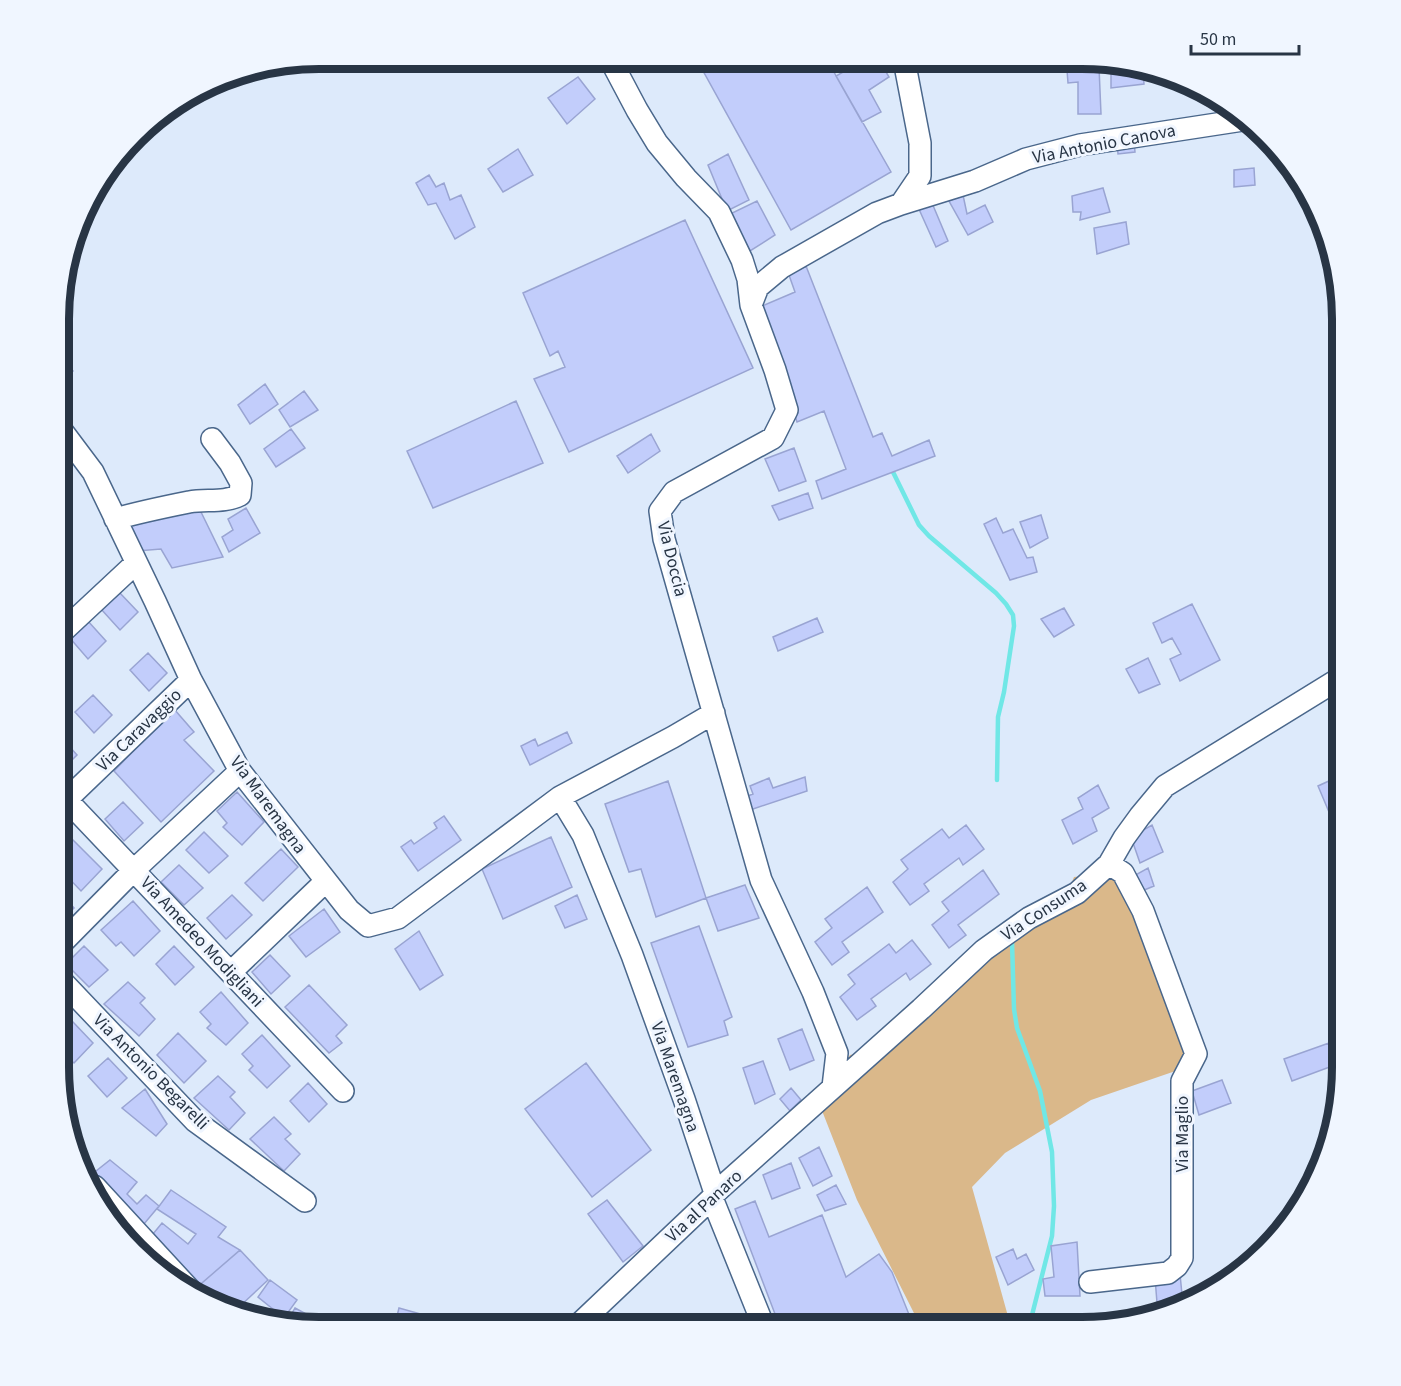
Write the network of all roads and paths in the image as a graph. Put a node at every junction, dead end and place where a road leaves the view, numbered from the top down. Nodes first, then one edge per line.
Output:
1 (615, 69) edge
2 (906, 69) edge
3 (1234, 121) edge
4 (901, 204) junction
5 (751, 305) junction
6 (212, 439) dead end
7 (69, 440) edge
8 (115, 519) junction
9 (136, 562) junction
10 (69, 626) edge
11 (191, 680) junction
12 (1332, 683) edge
13 (714, 713) junction
14 (240, 771) junction
15 (69, 793) edge
16 (560, 796) junction
17 (69, 807) edge
18 (1109, 864) junction
19 (134, 870) junction
20 (326, 881) junction
21 (69, 936) edge
22 (231, 972) junction
23 (69, 988) edge
24 (833, 1087) junction
25 (343, 1091) dead end
26 (714, 1196) junction
27 (305, 1201) dead end
28 (126, 1226) edge
29 (146, 1248) edge
30 (1090, 1282) dead end
31 (587, 1317) edge
32 (760, 1317) edge

1 - 5 street
2 - 4 street
3 - 4 street, Via Antonio Canova
4 - 5 street
5 - 13 street, Via Doccia
6 - 8 street
7 - 8 street, Via Maremagna
8 - 9 street, Via Maremagna
9 - 10 street
9 - 11 street, Via Maremagna
11 - 14 street, Via Maremagna
11 - 15 street, Via Caravaggio
12 - 18 street, Via Consuma
13 - 16 street, Via Maremagna
13 - 24 street, Via Doccia
14 - 19 street
14 - 20 street, Via Maremagna
16 - 20 street, Via Maremagna
16 - 26 street, Via Maremagna
17 - 19 street, Via Amedeo Modigliani
18 - 24 street, Via Consuma
18 - 30 street, Via Maglio
19 - 21 street
19 - 22 street, Via Amedeo Modigliani
20 - 22 street
22 - 25 street, Via Amedeo Modigliani
23 - 27 street, Via Antonio Begarelli
24 - 26 street, Via al Panaro
26 - 31 street, Via al Panaro
26 - 32 street, Via Maremagna
28 - 29 main road

